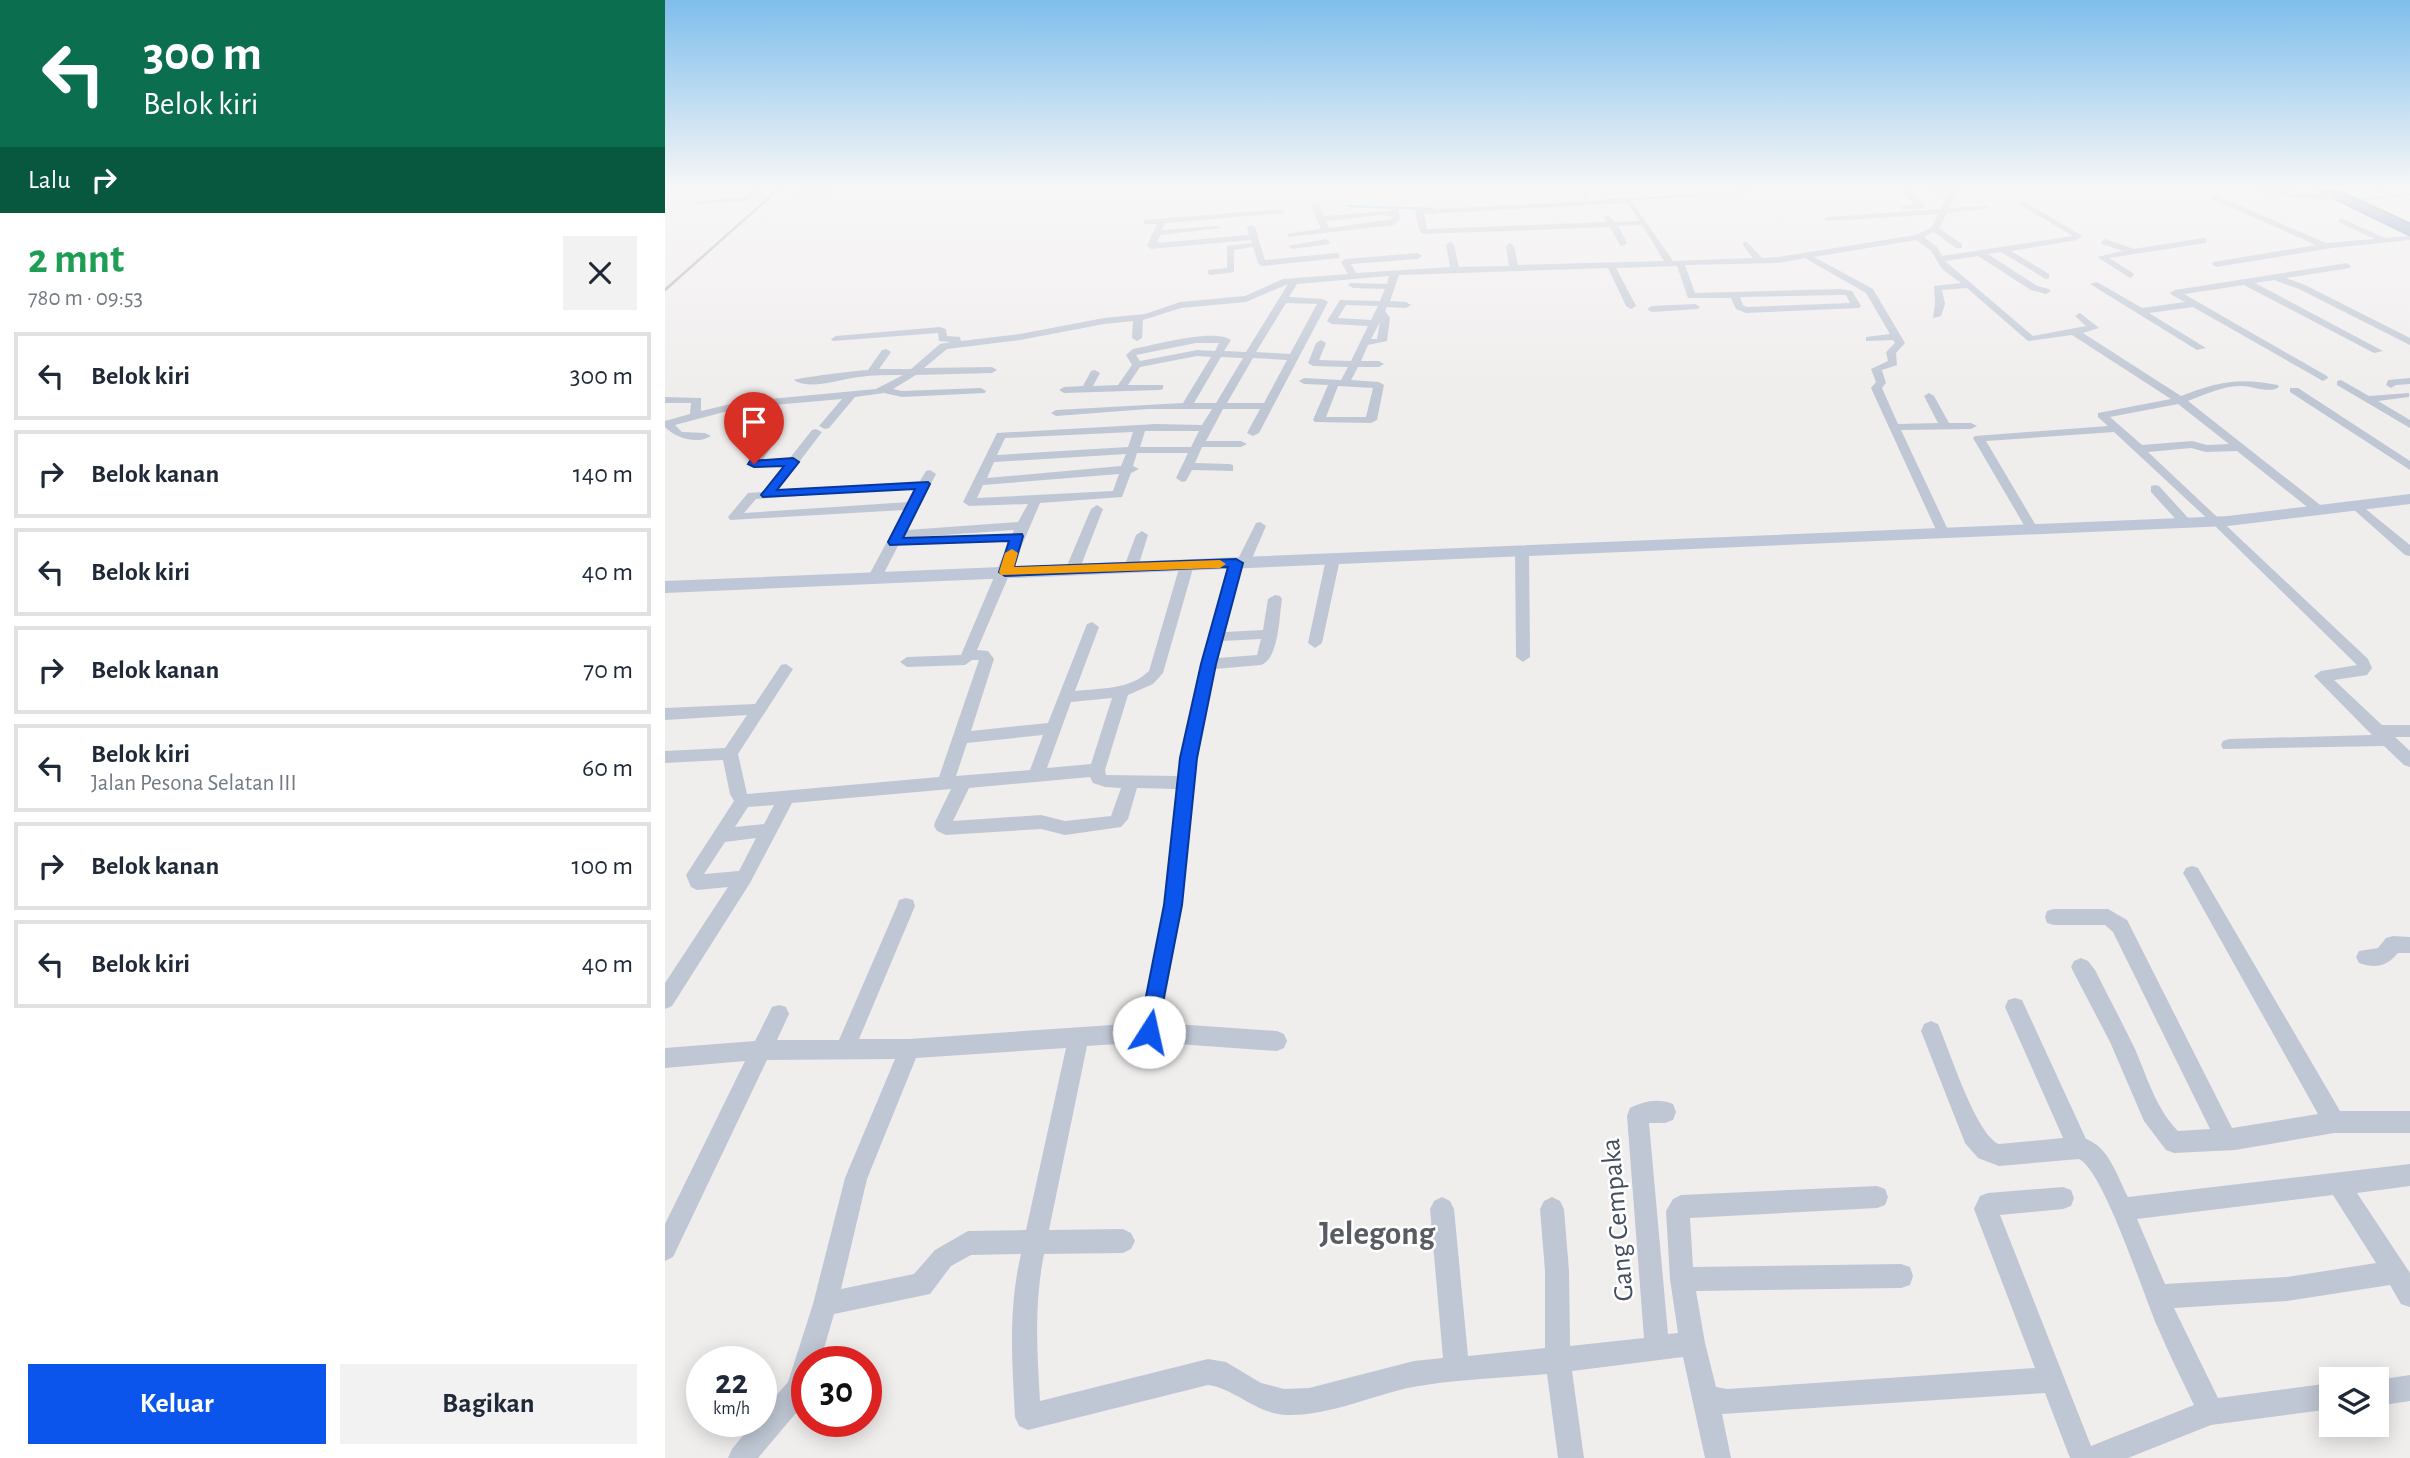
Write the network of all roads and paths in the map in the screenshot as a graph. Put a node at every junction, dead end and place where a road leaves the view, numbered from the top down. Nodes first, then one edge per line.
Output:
1 (1230, 255) edge
2 (1259, 255) edge
3 (1296, 255) edge
4 (1369, 255) edge
5 (1386, 255) edge
6 (1418, 255) edge
7 (1452, 255) edge
8 (1512, 255) edge
9 (1669, 255) edge
10 (1755, 255) edge
11 (1813, 255) edge
12 (1937, 255) edge
13 (1966, 255) edge
14 (1983, 255) edge
15 (2012, 255) edge
16 (2114, 255) edge
17 (2265, 255) edge
18 (2286, 255) edge
19 (1336, 256) dead end
20 (1807, 256) junction
21 (1373, 259) junction
22 (1939, 259) junction
23 (1298, 260) junction
24 (1760, 261) junction
25 (2217, 261) dead end
26 (1675, 263) junction
27 (1610, 264) junction
28 (2347, 266) dead end
29 (1514, 268) junction
30 (1455, 270) junction
31 (2319, 270) junction
32 (1419, 271) junction
33 (1212, 272) dead end
34 (1395, 273) junction
35 (2130, 275) dead end
36 (2046, 276) dead end
37 (2275, 277) junction
38 (2242, 279) junction
39 (1298, 280) junction
40 (1353, 280) junction
41 (2094, 284) dead end
42 (1969, 285) junction
43 (1391, 287) junction
44 (2046, 291) dead end
45 (1735, 295) junction
46 (1284, 300) junction
47 (2194, 304) junction
48 (1406, 305) dead end
49 (1631, 306) dead end
50 (1695, 306) junction
51 (1382, 308) junction
52 (1107, 309) dead end
53 (1652, 309) dead end
54 (2140, 311) junction
55 (1936, 316) dead end
56 (2080, 316) dead end
57 (1138, 318) junction
58 (1104, 321) junction
59 (1373, 323) junction
60 (2410, 331) edge
61 (2075, 332) junction
62 (2395, 335) junction
63 (1896, 337) junction
64 (1136, 338) dead end
65 (836, 339) dead end
66 (1869, 339) dead end
67 (2410, 342) edge
68 (1321, 343) dead end
69 (1364, 343) junction
70 (955, 345) junction
71 (2201, 348) dead end
72 (2378, 351) dead end
73 (886, 352) dead end
74 (1217, 354) junction
75 (1251, 354) junction
76 (1291, 357) junction
77 (1354, 364) junction
78 (1379, 364) dead end
79 (1136, 365) junction
80 (992, 370) dead end
81 (1167, 372) junction
82 (871, 373) junction
83 (1095, 373) dead end
84 (911, 374) junction
85 (847, 376) junction
86 (2323, 378) dead end
87 (799, 380) dead end
88 (1304, 381) dead end
89 (2410, 381) edge
90 (2341, 383) dead end
91 (1339, 384) junction
92 (2274, 387) dead end
93 (1121, 388) junction
94 (885, 390) junction
95 (1064, 390) dead end
96 (1086, 390) junction
97 (2294, 390) dead end
98 (981, 391) dead end
99 (863, 394) junction
100 (1929, 396) dead end
101 (2407, 396) edge
102 (665, 400) edge
103 (2180, 400) junction
104 (2369, 400) junction
105 (839, 401) junction
106 (1187, 405) junction
107 (1148, 406) junction
108 (1220, 406) junction
109 (1267, 407) junction
110 (1056, 412) dead end
111 (695, 418) junction
112 (666, 424) edge
113 (2410, 425) edge
114 (1945, 426) junction
115 (1971, 426) dead end
116 (1895, 427) junction
117 (1206, 428) junction
118 (1140, 429) junction
119 (2116, 429) junction
120 (1253, 433) dead end
121 (773, 435) dead end
122 (705, 436) dead end
123 (1241, 444) dead end
124 (1196, 447) junction
125 (2240, 447) junction
126 (2139, 449) junction
127 (1133, 450) junction
128 (1148, 450) junction
129 (988, 459) junction
130 (793, 462) junction
131 (1187, 466) junction
132 (2410, 466) edge
133 (1229, 468) dead end
134 (1124, 472) junction
135 (1182, 478) dead end
136 (978, 482) junction
137 (2155, 489) dead end
138 (767, 495) junction
139 (2410, 499) edge
140 (1037, 500) junction
141 (912, 506) junction
142 (2357, 506) junction
143 (1097, 509) dead end
144 (2320, 511) junction
145 (2217, 521) junction
146 (2185, 522) junction
147 (1260, 526) dead end
148 (2032, 529) junction
149 (1020, 531) junction
150 (1943, 532) junction
151 (1142, 536) dead end
152 (897, 538) junction
153 (1522, 551) junction
154 (2410, 552) edge
155 (1333, 559) junction
156 (1240, 563) junction
157 (1187, 565) junction
158 (1131, 566) junction
159 (1073, 568) junction
160 (1005, 572) junction
161 (876, 577) junction
162 (667, 590) edge
163 (1275, 599) dead end
164 (1092, 627) dead end
165 (1270, 634) junction
166 (1217, 637) junction
167 (1314, 643) dead end
168 (968, 655) junction
169 (1523, 657) dead end
170 (907, 663) dead end
171 (1209, 664) junction
172 (786, 669) dead end
173 (1122, 691) junction
174 (1067, 697) junction
175 (760, 709) junction
176 (665, 714) edge
177 (1055, 728) junction
178 (2410, 731) edge
179 (2384, 735) junction
180 (963, 738) junction
181 (2229, 745) dead end
182 (730, 754) junction
183 (665, 757) edge
184 (2410, 761) edge
185 (1097, 770) junction
186 (1036, 775) junction
187 (964, 780) junction
188 (946, 781) junction
189 (1131, 782) junction
190 (1185, 783) junction
191 (787, 797) junction
192 (743, 801) junction
193 (768, 830) junction
194 (720, 836) junction
195 (2192, 873) dead end
196 (744, 878) junction
197 (905, 906) dead end
198 (2054, 917) dead end
199 (2410, 945) edge
200 (2365, 957) dead end
201 (2081, 967) dead end
202 (665, 1000) edge
203 (2015, 1007) dead end
204 (779, 1014) dead end
205 (1931, 1031) dead end
206 (1149, 1032) junction
207 (1078, 1038) junction
208 (1277, 1041) dead end
209 (909, 1049) junction
210 (761, 1050) junction
211 (843, 1051) junction
212 (665, 1058) edge
213 (1665, 1112) dead end
214 (2334, 1122) junction
215 (2410, 1122) edge
216 (2226, 1139) junction
217 (2079, 1148) junction
218 (2410, 1175) edge
219 (2338, 1183) junction
220 (1877, 1197) dead end
221 (2063, 1198) dead end
222 (1442, 1209) dead end
223 (1552, 1209) dead end
224 (2122, 1209) junction
225 (1034, 1241) junction
226 (1123, 1241) dead end
227 (665, 1249) edge
228 (2396, 1272) junction
229 (1901, 1276) dead end
230 (1682, 1279) junction
231 (2410, 1295) edge
232 (2159, 1297) junction
233 (825, 1304) junction
234 (1692, 1343) junction
235 (812, 1346) edge
236 (1657, 1348) junction
237 (1558, 1359) junction
238 (1455, 1368) junction
239 (2052, 1380) junction
240 (2410, 1388) edge
241 (2389, 1391) edge
242 (2319, 1398) edge
243 (791, 1399) edge
244 (1706, 1399) junction
245 (2211, 1412) junction
246 (741, 1458) edge
247 (1571, 1458) edge
248 (1718, 1458) edge
249 (2084, 1458) edge
250 (2094, 1458) edge

1 - 33 street
2 - 23 street
3 - 23 street
4 - 21 street
5 - 21 street
6 - 32 street
7 - 30 street
8 - 29 street
9 - 26 street
10 - 24 street
11 - 20 street
12 - 22 street
13 - 22 street
14 - 44 street
15 - 36 street
16 - 35 street
17 - 25 street
18 - 31 street
19 - 23 street
20 - 24 street
20 - 63 street
21 - 40 street
22 - 42 street
23 - 39 street
24 - 26 street
26 - 27 street
26 - 50 street
27 - 29 street
27 - 49 street
28 - 31 street
29 - 30 street
30 - 32 street
31 - 37 street
32 - 34 street
34 - 40 street
34 - 43 street
37 - 38 street
37 - 62 street
38 - 47 street
38 - 72 street
39 - 40 street
39 - 46 street
39 - 57 street
40 - 43 street
41 - 54 street
42 - 55 street
42 - 61 street
43 - 51 street
45 - 45 street
45 - 50 street
46 - 75 street
46 - 76 street
47 - 54 street
47 - 86 street
48 - 51 street
50 - 53 street
51 - 59 street
51 - 59 street
51 - 69 street
52 - 58 street
54 - 71 street
56 - 61 street
57 - 58 street
57 - 64 street
58 - 70 street
59 - 69 street
60 - 62 street
61 - 103 street
62 - 67 street
63 - 66 street
63 - 116 street
65 - 70 street
68 - 77 street
69 - 77 street
70 - 84 street
73 - 82 street
74 - 75 street
74 - 79 street
74 - 81 street
74 - 106 street
75 - 76 street
75 - 108 street
76 - 109 street
77 - 78 street
77 - 91 street
79 - 81 street
79 - 93 street
80 - 84 street
81 - 93 street
81 - 107 street
82 - 84 street
82 - 85 street
83 - 96 street
84 - 94 street
85 - 87 street
85 - 105 street
88 - 91 street
89 - 101 street
90 - 104 street
91 - 91 street
92 - 103 street
93 - 96 street
94 - 98 street
94 - 99 street
95 - 96 street
97 - 132 street
99 - 105 street
99 - 105 street
100 - 114 street
101 - 104 street
102 - 111 street
103 - 119 street
103 - 125 street
104 - 113 street
105 - 111 street
105 - 130 street
106 - 107 street
106 - 108 street
107 - 110 street
108 - 109 street
108 - 117 street
109 - 120 street
111 - 112 street
112 - 122 street
114 - 115 street
114 - 116 street
116 - 150 street
117 - 118 street
117 - 124 street
118 - 127 street
118 - 129 street
119 - 126 street
119 - 148 street
121 - 130 street
123 - 124 street
124 - 128 street
124 - 131 street
125 - 126 street
125 - 144 street
126 - 145 street
127 - 128 street
127 - 129 street
127 - 134 street
128 - 134 street
129 - 136 street
130 - 138 street
131 - 133 street
131 - 135 street
134 - 136 street
134 - 140 street
136 - 140 street
137 - 146 street
138 - 141 street
138 - 141 street
139 - 142 street
140 - 149 street
141 - 152 street
142 - 144 street
142 - 154 street
143 - 159 street
144 - 145 street
145 - 146 street
145 - 179 street
146 - 148 street
147 - 156 street
148 - 150 street
149 - 152 street
149 - 160 street
150 - 153 street
151 - 158 street
152 - 161 street
153 - 155 street
153 - 169 street
155 - 156 street
155 - 167 street
156 - 157 street
156 - 166 street
157 - 158 street
157 - 173 street
158 - 159 street
159 - 160 street
160 - 161 street
160 - 168 street
161 - 162 street
163 - 165 street
164 - 174 street
165 - 166 street
165 - 171 street
166 - 171 street
168 - 170 street
168 - 180 street
171 - 190 street
172 - 175 street
173 - 174 street
173 - 185 street
174 - 177 street
175 - 176 street
175 - 182 street
177 - 180 street
177 - 186 street
178 - 179 street
179 - 181 street
179 - 184 street
180 - 188 street
182 - 183 street
182 - 192 street
185 - 186 street
185 - 189 street
186 - 187 street
187 - 188 street
187 - 189 street
188 - 191 street
189 - 190 street
190 - 206 street
191 - 192 street
191 - 193 street
192 - 194 street
193 - 194 street
193 - 196 street
194 - 196 street
195 - 214 street
196 - 202 street
197 - 211 street
198 - 216 street
199 - 200 street
201 - 216 street
203 - 217 street
204 - 210 street
205 - 217 street
206 - 207 street
206 - 208 street
207 - 209 street
207 - 225 street
209 - 211 street
209 - 233 street
210 - 211 street
210 - 212 street
210 - 227 street
213 - 236 street, Gang Cempaka
214 - 215 street
214 - 216 street
217 - 224 street
218 - 219 street
219 - 224 street
219 - 228 street
220 - 230 street
221 - 239 street
222 - 238 street
223 - 237 street
224 - 232 street
225 - 226 street
225 - 233 street
225 - 238 street
228 - 231 street
228 - 232 street
229 - 230 street
230 - 234 street
232 - 245 street
233 - 235 street
234 - 236 street
234 - 244 street
236 - 237 street
237 - 238 street
237 - 247 street
239 - 244 street
239 - 249 street
240 - 241 street
242 - 245 street
243 - 246 street
244 - 248 street
245 - 250 street

